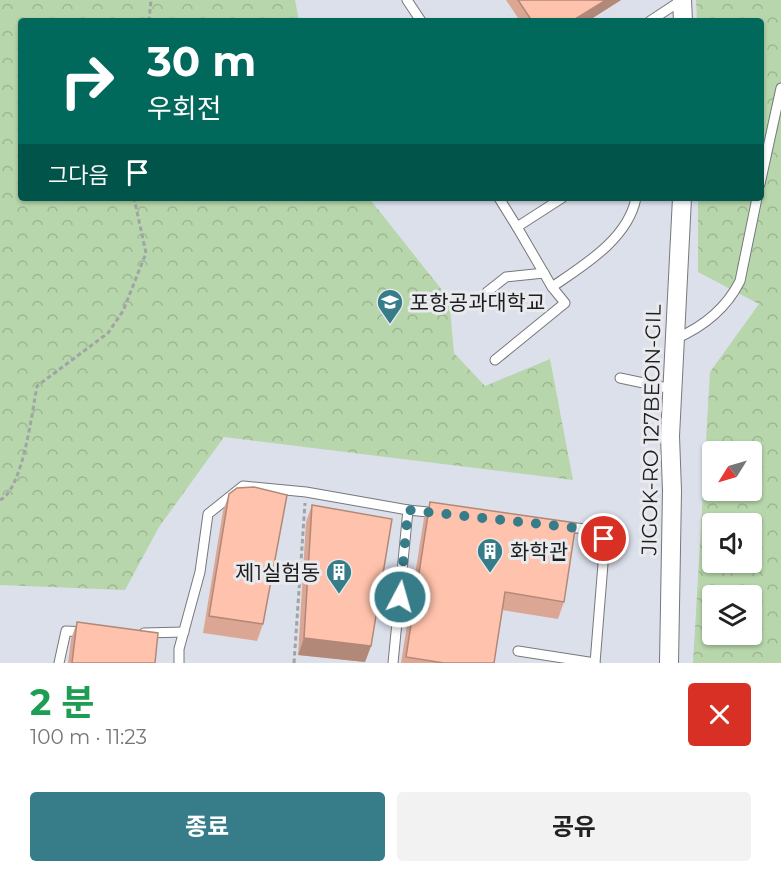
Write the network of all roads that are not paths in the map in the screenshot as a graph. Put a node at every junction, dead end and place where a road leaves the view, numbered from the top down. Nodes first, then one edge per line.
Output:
1 (407, 0) edge
2 (682, 0) edge
3 (419, 18) edge
4 (655, 18) edge
5 (683, 18) edge
6 (781, 87) edge
7 (764, 166) edge
8 (501, 201) edge
9 (557, 201) edge
10 (635, 201) edge
11 (682, 201) edge
12 (756, 201) edge
13 (517, 227) junction
14 (544, 273) junction
15 (552, 286) junction
16 (487, 292) dead end
17 (675, 339) junction
18 (495, 360) dead end
19 (620, 378) dead end
20 (672, 389) junction
21 (408, 510) junction
22 (444, 514) edge
23 (551, 525) edge
24 (184, 632) junction
25 (92, 633) edge
26 (137, 633) edge
27 (518, 651) dead end
28 (59, 663) edge
29 (179, 663) edge
30 (393, 663) edge
31 (595, 663) edge
32 (669, 663) edge

1 - 3 lane
2 - 4 lane
2 - 5 street
6 - 7 lane
8 - 13 lane
9 - 13 lane
10 - 15 lane
11 - 17 street, JIGOK-RO 127BEON-GIL
12 - 17 lane
13 - 14 lane
14 - 15 lane
14 - 16 lane
15 - 18 lane
17 - 20 street, JIGOK-RO 127BEON-GIL
19 - 20 lane
20 - 32 street, JIGOK-RO 127BEON-GIL
21 - 22 lane
21 - 24 lane
21 - 30 lane
23 - 31 lane
24 - 26 lane
24 - 29 lane
25 - 28 lane
27 - 31 lane

